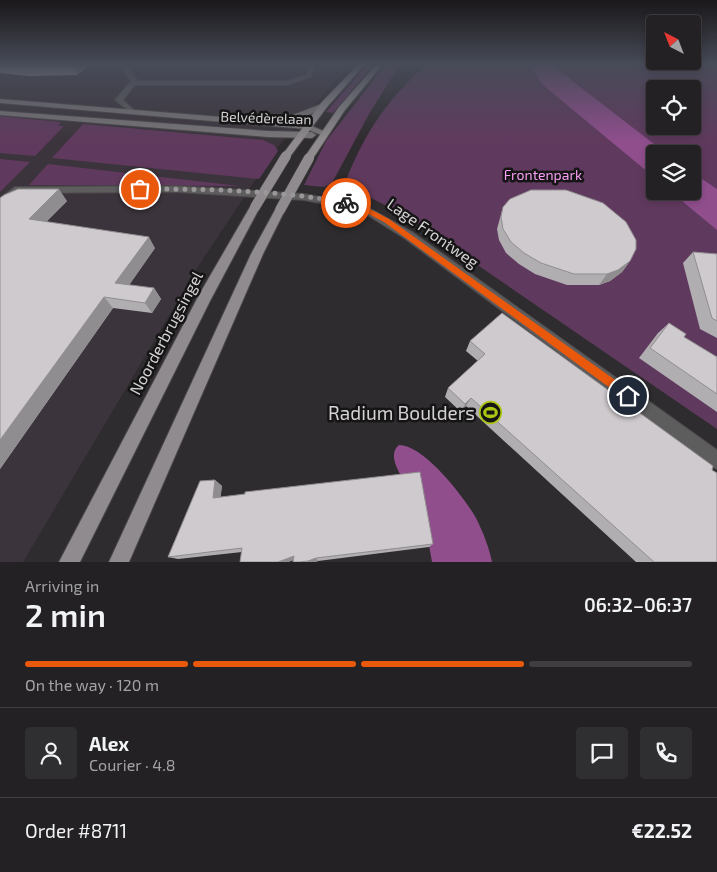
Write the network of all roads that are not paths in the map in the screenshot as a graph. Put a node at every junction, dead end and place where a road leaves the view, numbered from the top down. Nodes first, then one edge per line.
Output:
1 (126, 90) edge
2 (338, 90) edge
3 (359, 90) edge
4 (0, 101) edge
5 (324, 105) junction
6 (111, 110) junction
7 (130, 110) junction
8 (0, 113) edge
9 (307, 127) junction
10 (324, 133) junction
11 (300, 136) junction
12 (0, 203) edge
13 (717, 460) edge
14 (69, 562) edge
15 (119, 562) edge

1 - 7 street
2 - 5 main road, Noorderbrugsingel
3 - 10 main road
4 - 6 main road, Belvédèrelaan
5 - 7 main road
5 - 9 main road, Noorderbrugsingel
6 - 7 main road
6 - 9 main road, Belvédèrelaan
8 - 11 main road, Belvédèrelaan
9 - 10 main road, Belvédèrelaan
9 - 11 main road, Noorderbrugsingel
10 - 11 main road, Belvédèrelaan
10 - 15 main road, bridge
11 - 14 main road, Noorderbrugsingel, bridge
12 - 13 street, Lage Frontweg

